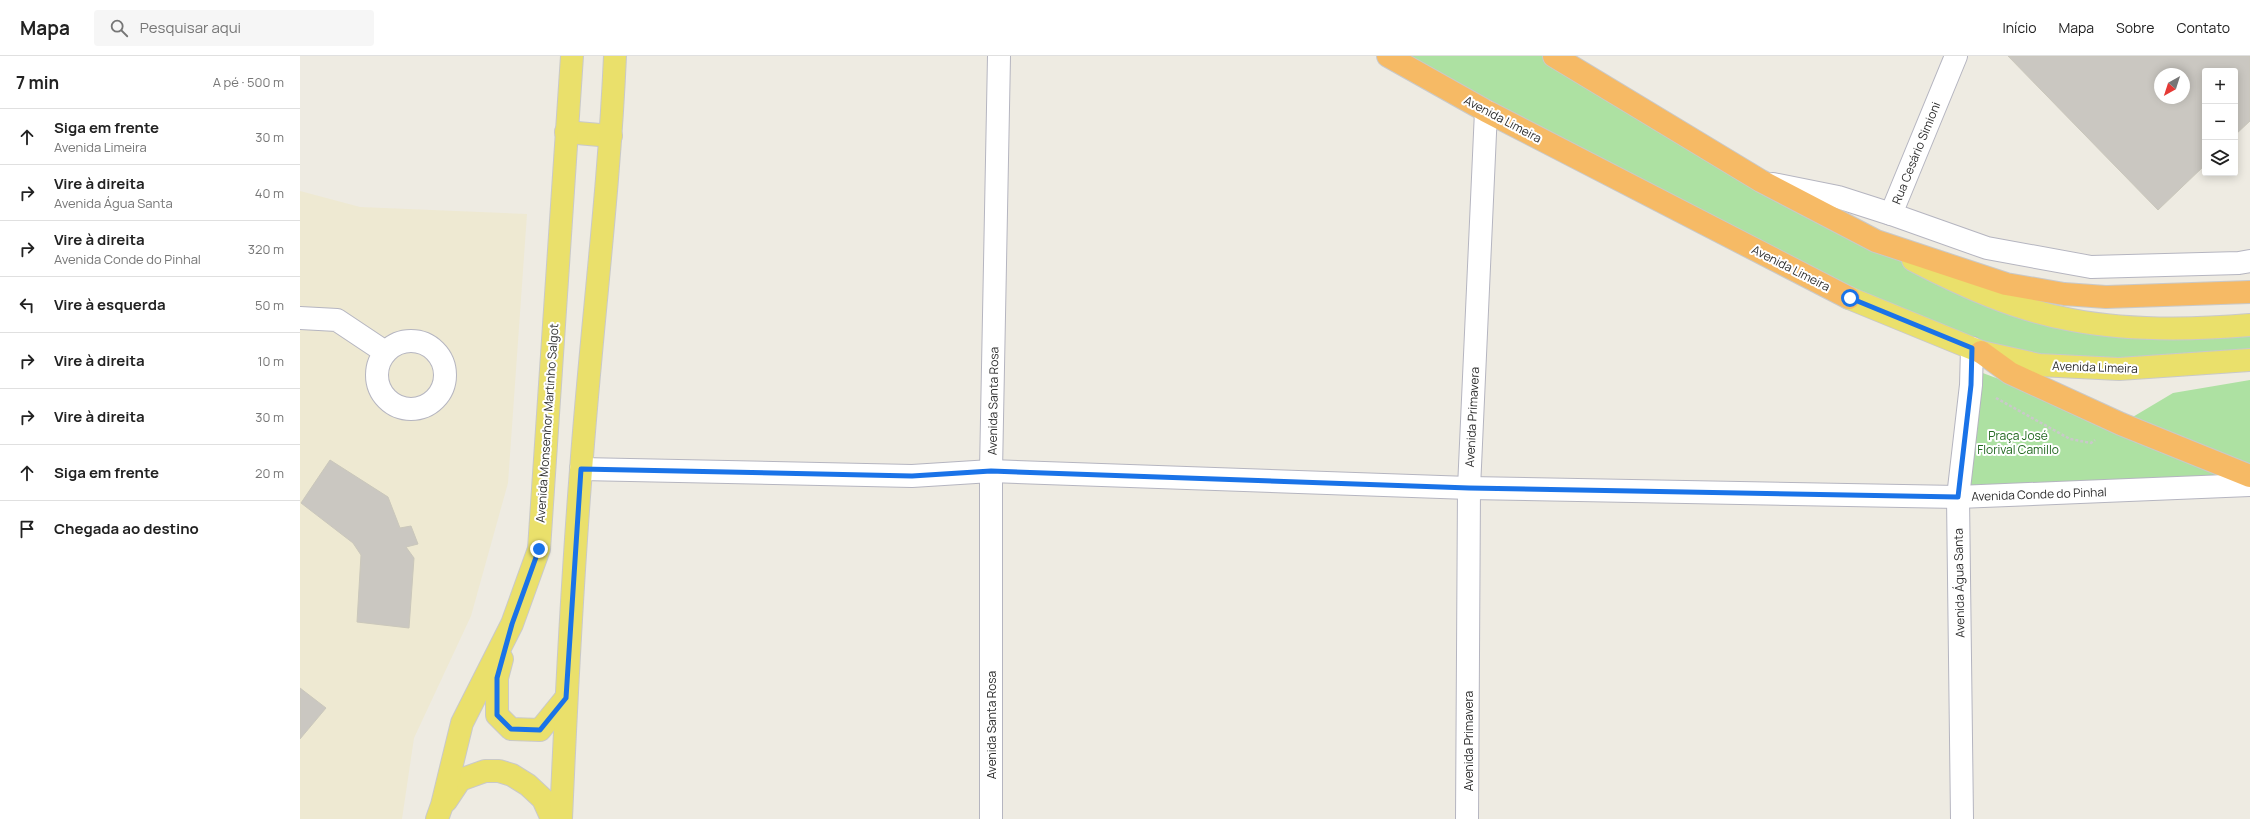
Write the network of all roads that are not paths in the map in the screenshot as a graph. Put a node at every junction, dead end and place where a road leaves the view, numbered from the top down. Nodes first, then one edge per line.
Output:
1 (572, 56) edge
2 (615, 56) edge
3 (999, 56) edge
4 (1388, 56) edge
5 (1554, 56) edge
6 (1956, 56) edge
7 (1486, 111) junction
8 (566, 132) junction
9 (611, 136) junction
10 (1761, 181) junction
11 (1891, 214) junction
12 (1876, 241) junction
13 (2250, 261) edge
14 (2250, 292) edge
15 (1850, 298) joint
16 (300, 318) edge
17 (2250, 325) edge
18 (1976, 350) junction
19 (385, 352) dead end
20 (2250, 360) edge
21 (581, 469) junction
22 (991, 471) junction
23 (2250, 476) edge
24 (2250, 485) edge
25 (1469, 488) junction
26 (1958, 497) junction
27 (512, 624) junction
28 (566, 698) junction
29 (440, 812) edge
30 (552, 819) edge
31 (561, 819) edge
32 (991, 819) edge
33 (1468, 819) edge
34 (1962, 819) edge

1 - 8 main road, Avenida Monsenhor Martinho Salgot
2 - 9 main road
3 - 22 street, Avenida Santa Rosa
4 - 7 highway, Avenida Limeira
5 - 10 highway
6 - 11 street, Rua Cesário Simioni
7 - 15 highway, Avenida Limeira
7 - 25 street, Avenida Primavera
8 - 9 main road
8 - 27 main road, Avenida Monsenhor Martinho Salgot
9 - 21 main road
10 - 11 street, Rua Cesário Simioni
10 - 12 highway
11 - 13 street
12 - 14 highway
12 - 17 main road
15 - 18 main road, Avenida Limeira
16 - 19 street
18 - 20 main road, Avenida Limeira
18 - 23 highway
18 - 26 street, Avenida Água Santa
21 - 22 street, Avenida Conde do Pinhal
21 - 28 main road
22 - 25 street, Avenida Conde do Pinhal
22 - 32 street, Avenida Santa Rosa
24 - 26 street, Avenida Conde do Pinhal
25 - 26 street, Avenida Conde do Pinhal
25 - 33 street, Avenida Primavera
26 - 34 street, Avenida Água Santa
27 - 28 main road
27 - 29 main road, Avenida Monsenhor Martinho Salgot
28 - 31 main road
29 - 30 main road

